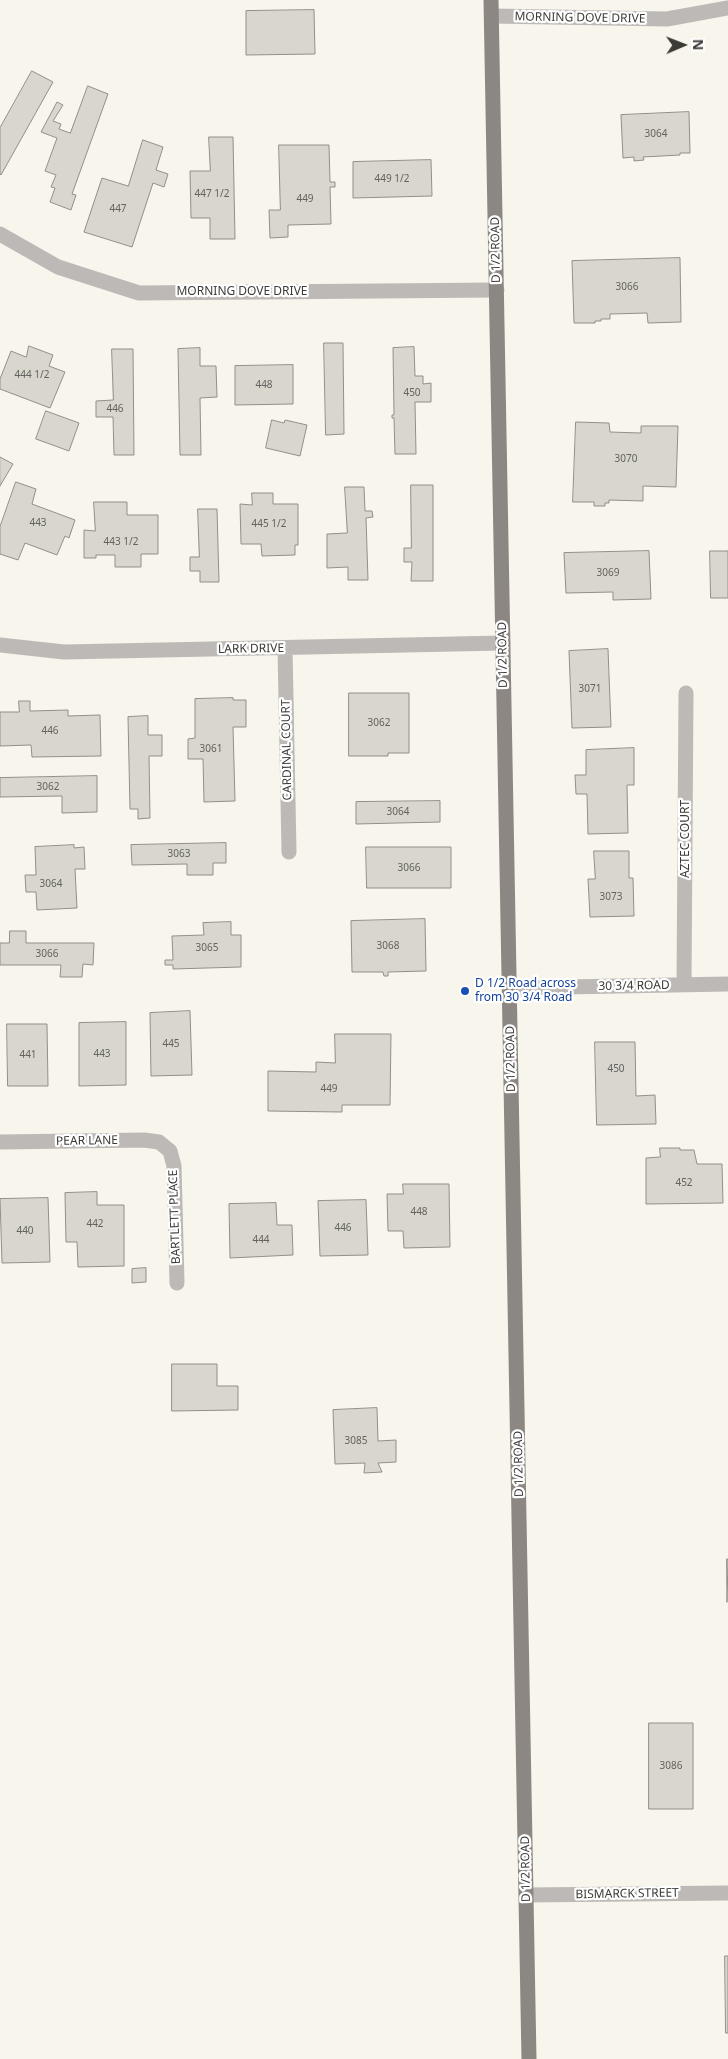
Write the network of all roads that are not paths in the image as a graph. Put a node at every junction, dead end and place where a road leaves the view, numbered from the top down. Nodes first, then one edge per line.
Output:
1 (492, 0) edge
2 (728, 8) edge
3 (492, 16) junction
4 (0, 234) edge
5 (496, 290) junction
6 (503, 643) junction
7 (0, 645) edge
8 (285, 648) junction
9 (686, 693) dead end
10 (289, 852) dead end
11 (728, 984) edge
12 (684, 985) junction
13 (510, 988) junction
14 (0, 1142) edge
15 (170, 1151) joint
16 (177, 1283) dead end
17 (728, 1893) edge
18 (526, 1895) junction
19 (529, 2059) edge

1 - 3 main road, D 1/2 ROAD
2 - 3 street, MORNING DOVE DRIVE
3 - 5 main road, D 1/2 ROAD
4 - 5 street, MORNING DOVE DRIVE
5 - 6 main road, D 1/2 ROAD
6 - 8 street, LARK DRIVE
6 - 13 main road, D 1/2 ROAD
7 - 8 street, LARK DRIVE
8 - 10 street, CARDINAL COURT
9 - 12 street, AZTEC COURT
11 - 12 street, 30 3/4 ROAD
12 - 13 street, 30 3/4 ROAD
13 - 18 main road, D 1/2 ROAD
14 - 15 street, PEAR LANE
15 - 16 street, BARTLETT PLACE
17 - 18 street, BISMARCK STREET
18 - 19 main road, D 1/2 ROAD

